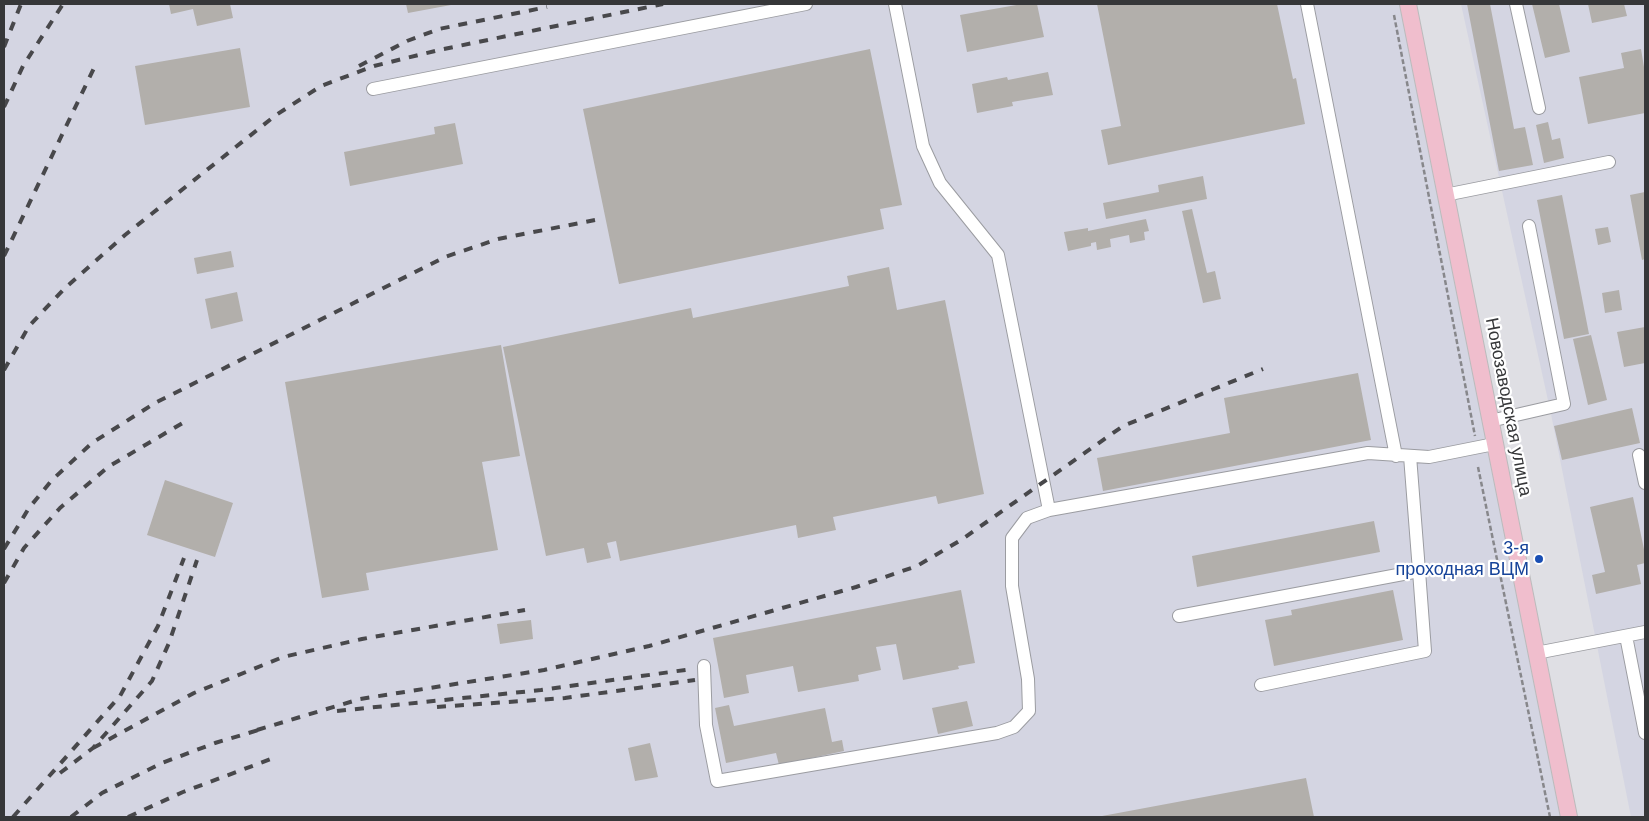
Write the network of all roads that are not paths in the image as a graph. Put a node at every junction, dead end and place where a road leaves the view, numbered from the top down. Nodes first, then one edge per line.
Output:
1 (806, 4) edge
2 (895, 4) edge
3 (1307, 4) edge
4 (1408, 4) edge
5 (1516, 4) edge
6 (372, 89) dead end
7 (1540, 108) dead end
8 (1609, 162) dead end
9 (1446, 195) junction
10 (1529, 226) dead end
11 (1490, 421) junction
12 (1494, 444) junction
13 (1639, 455) dead end
14 (1396, 456) junction
15 (1410, 456) junction
16 (1645, 483) edge
17 (1049, 510) junction
18 (1419, 571) junction
19 (1179, 616) dead end
20 (1645, 632) edge
21 (1626, 636) junction
22 (1536, 653) junction
23 (704, 666) dead end
24 (1261, 685) dead end
25 (1645, 733) edge
26 (1569, 817) edge

1 - 6 street
2 - 17 street
3 - 14 street
4 - 9 main road, Новозаводская улица
5 - 7 street
8 - 9 street
9 - 11 main road, Новозаводская улица
10 - 11 street
11 - 12 main road, Новозаводская улица
12 - 15 street
12 - 22 main road, Новозаводская улица
13 - 16 street
14 - 15 street
14 - 17 street
15 - 18 street
17 - 23 street
18 - 19 street
18 - 24 street
20 - 21 street
21 - 22 street
21 - 25 street
22 - 26 main road, Новозаводская улица

